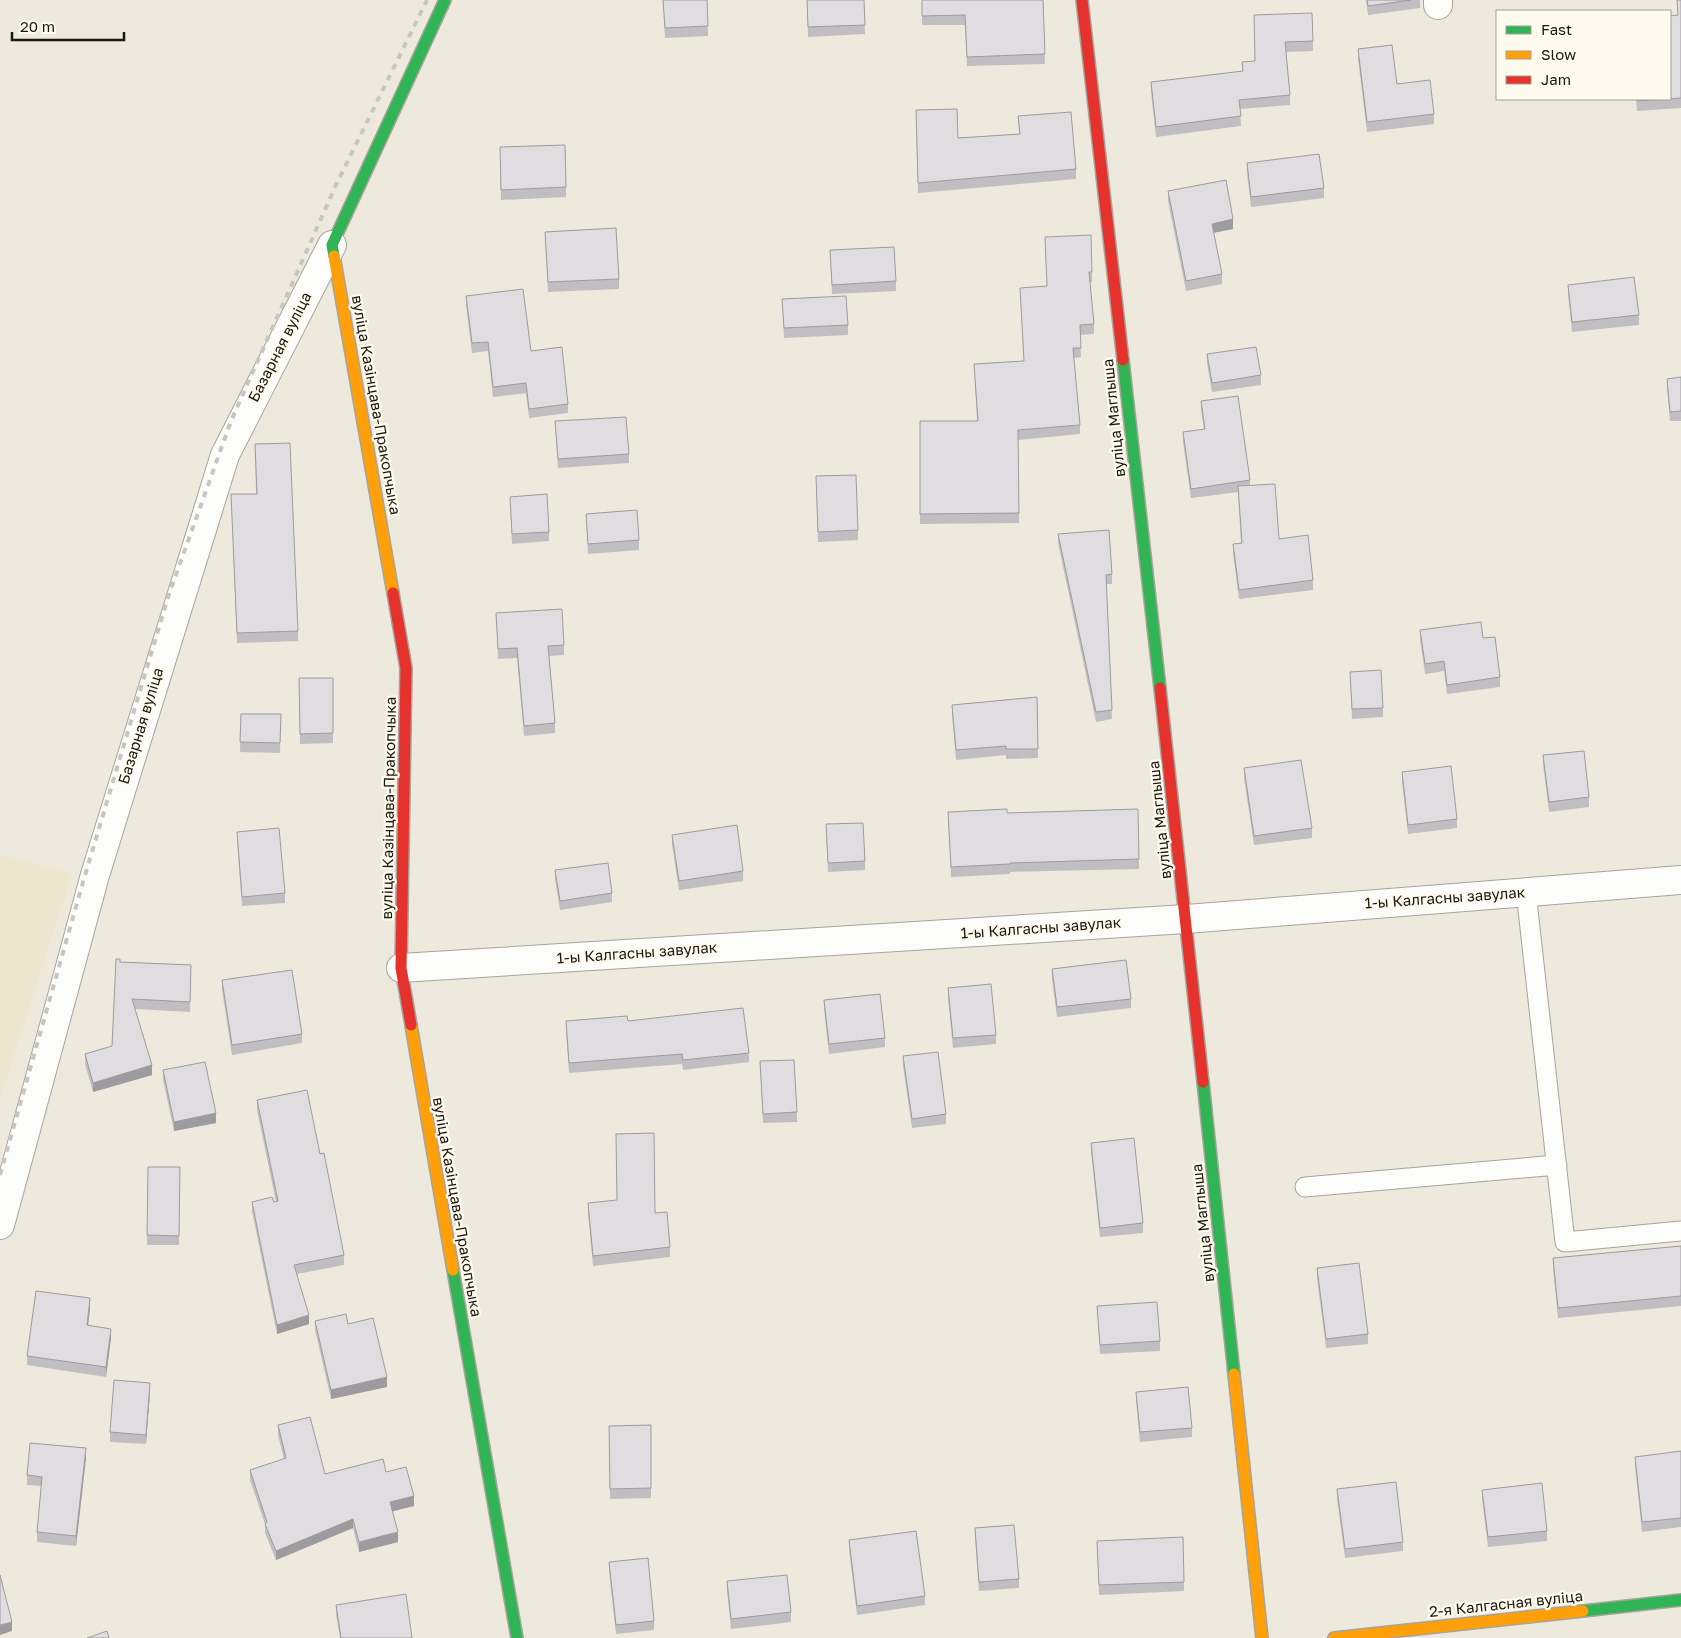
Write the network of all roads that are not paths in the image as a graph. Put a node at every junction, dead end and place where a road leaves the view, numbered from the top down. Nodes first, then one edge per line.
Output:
1 (445, 0) edge
2 (1082, 0) edge
3 (332, 246) junction
4 (1681, 880) edge
5 (1526, 892) junction
6 (1186, 919) junction
7 (401, 968) junction
8 (1557, 1165) junction
9 (1305, 1187) dead end
10 (0, 1225) edge
11 (1681, 1231) edge
12 (1681, 1600) edge
13 (517, 1638) edge
14 (1262, 1638) edge
15 (1334, 1638) edge

1 - 3 street
2 - 6 street, вуліца Маглыша
3 - 7 street, вуліца Казінцава-Пракопчыка
3 - 10 street, Базарная вуліца
4 - 5 street, 1-ы Калгасны завулак
5 - 6 street, 1-ы Калгасны завулак
5 - 8 lane
6 - 7 street, 1-ы Калгасны завулак
6 - 14 street, вуліца Маглыша
7 - 13 street, вуліца Казінцава-Пракопчыка
8 - 9 lane
8 - 11 lane
12 - 15 street, 2-я Калгасная вуліца

